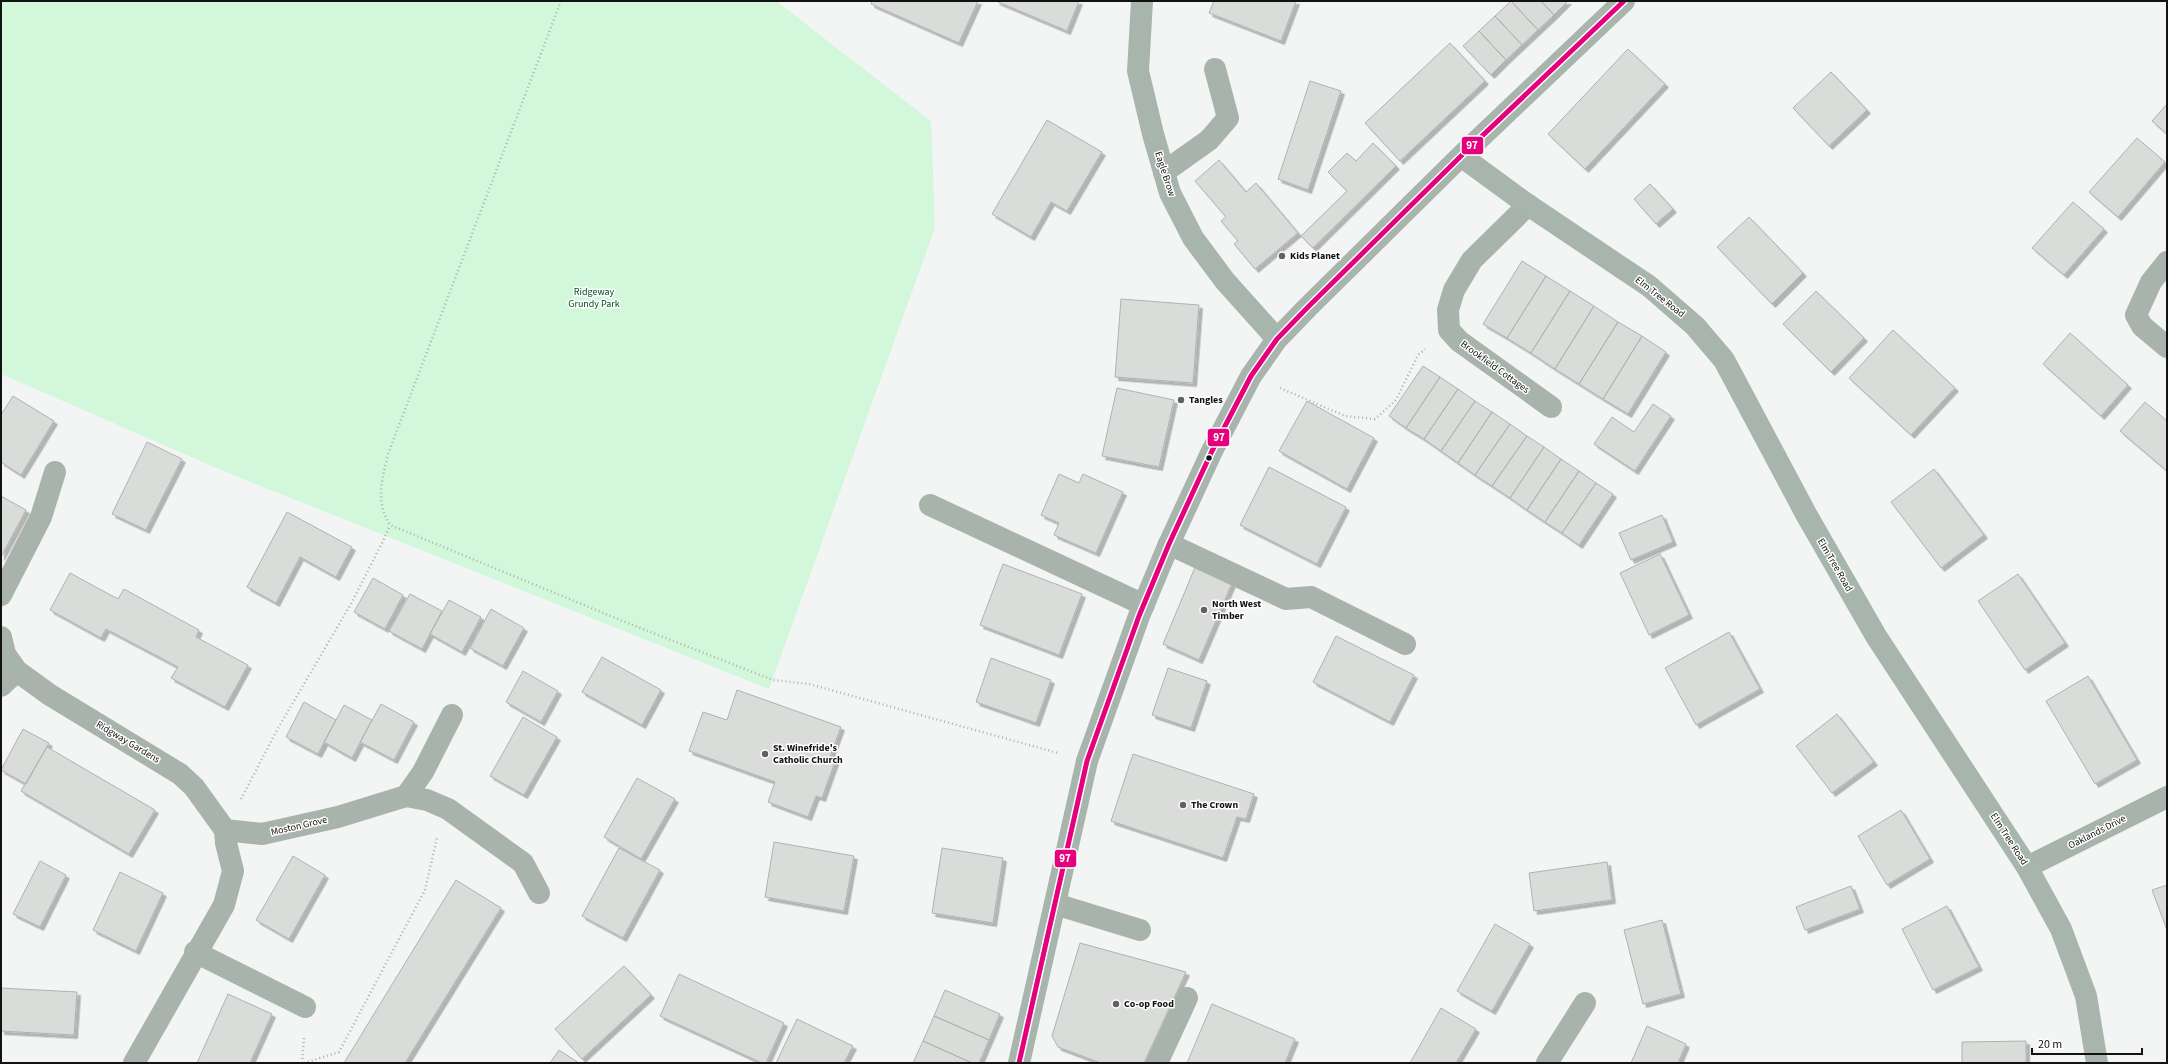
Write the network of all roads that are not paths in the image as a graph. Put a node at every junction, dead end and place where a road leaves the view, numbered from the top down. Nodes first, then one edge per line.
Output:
1 (1142, 1) edge
2 (1624, 1) edge
3 (1215, 69) dead end
4 (1461, 156) junction
5 (1164, 172) junction
6 (1528, 205) junction
7 (2167, 262) edge
8 (1277, 339) junction
9 (2167, 347) edge
10 (1551, 407) dead end
11 (55, 472) dead end
12 (930, 505) dead end
13 (1169, 544) junction
14 (1, 595) edge
15 (1144, 605) junction
16 (1, 637) edge
17 (1405, 644) dead end
18 (9, 679) edge
19 (452, 715) dead end
20 (406, 796) junction
21 (2167, 797) edge
22 (225, 830) junction
23 (2027, 867) junction
24 (539, 893) dead end
25 (1055, 904) junction
26 (1140, 930) dead end
27 (196, 952) junction
28 (1187, 998) dead end
29 (1585, 1003) dead end
30 (305, 1007) dead end
31 (134, 1063) edge
32 (1019, 1063) edge
33 (1157, 1063) edge
34 (1547, 1063) edge
35 (2097, 1063) edge

1 - 5 main road, Eagle Brow
2 - 4 main road
3 - 5 street
4 - 6 main road, Elm Tree Road
4 - 8 main road
5 - 8 main road, Eagle Brow
6 - 10 street, Brookfield Cottages
6 - 23 main road, Elm Tree Road
7 - 9 street
8 - 13 main road
11 - 14 street
12 - 15 street
13 - 15 main road
13 - 17 street
15 - 25 main road
16 - 18 street, Ridgway Gardens
18 - 22 street, Ridgway Gardens
19 - 20 street
20 - 22 street, Moston Grove
20 - 24 street, Moston Grove
21 - 23 street, Oaklands Drive
22 - 27 street
23 - 35 main road, Elm Tree Road
25 - 26 street
25 - 32 main road
27 - 30 street
27 - 31 street
28 - 33 street
29 - 34 street

